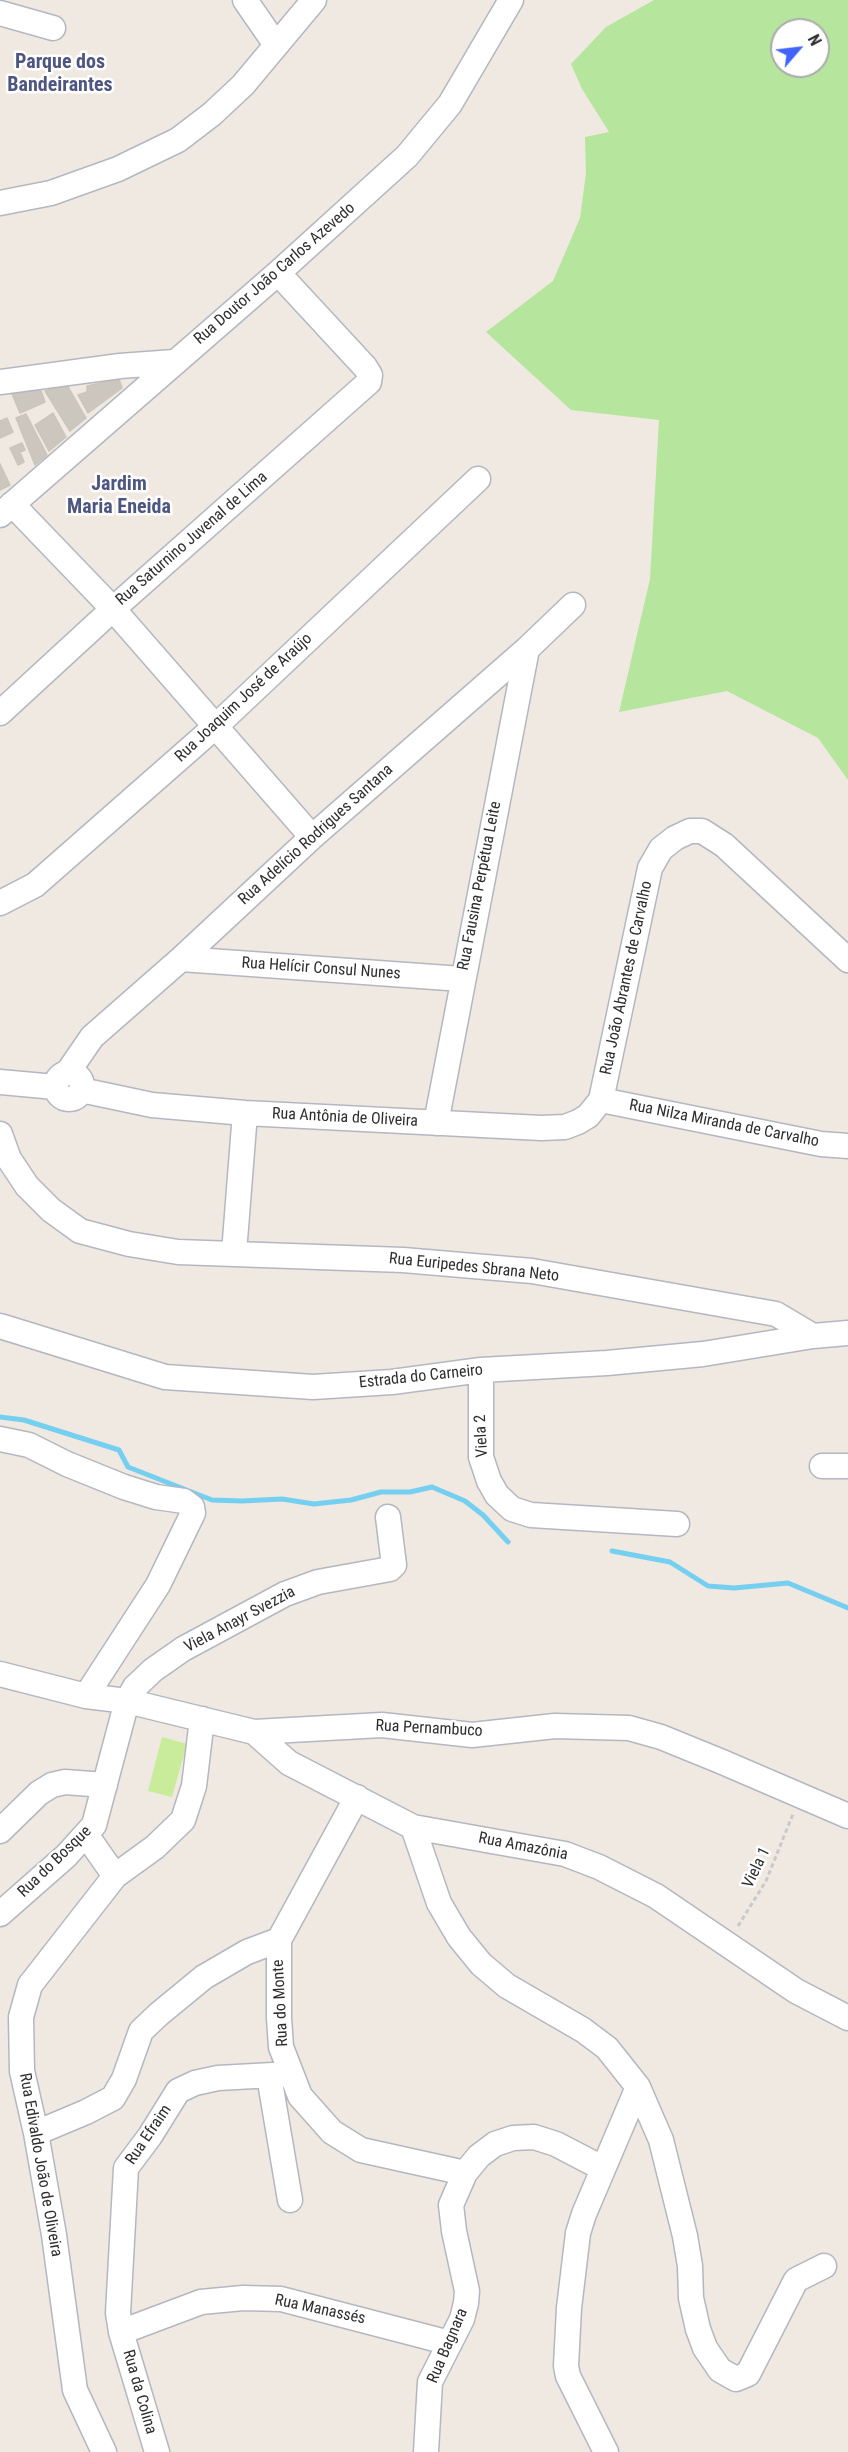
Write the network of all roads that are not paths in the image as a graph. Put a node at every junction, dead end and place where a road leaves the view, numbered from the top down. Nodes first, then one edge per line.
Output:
1 (245, 0) edge
2 (314, 0) edge
3 (511, 0) edge
4 (0, 13) edge
5 (53, 28) dead end
6 (276, 45) junction
7 (0, 203) edge
8 (278, 273) junction
9 (174, 362) junction
10 (0, 382) edge
11 (478, 479) dead end
12 (6, 510) edge
13 (573, 605) dead end
14 (113, 609) junction
15 (527, 648) junction
16 (0, 713) edge
17 (216, 726) junction
18 (312, 837) junction
19 (0, 903) edge
20 (181, 959) junction
21 (848, 960) edge
22 (462, 979) junction
23 (0, 1083) edge
24 (68, 1083) junction
25 (0, 1093) edge
26 (601, 1100) junction
27 (246, 1113) junction
28 (436, 1123) junction
29 (0, 1134) edge
30 (848, 1146) edge
31 (234, 1253) junction
32 (0, 1326) edge
33 (848, 1333) edge
34 (813, 1336) junction
35 (481, 1370) junction
36 (0, 1439) edge
37 (822, 1466) dead end
38 (848, 1466) edge
39 (388, 1517) dead end
40 (677, 1524) dead end
41 (0, 1674) edge
42 (86, 1696) junction
43 (127, 1701) junction
44 (202, 1719) junction
45 (254, 1732) junction
46 (105, 1785) junction
47 (357, 1797) junction
48 (848, 1816) edge
49 (412, 1827) junction
50 (0, 1831) edge
51 (87, 1836) junction
52 (115, 1876) junction
53 (0, 1914) edge
54 (279, 1940) junction
55 (848, 2018) edge
56 (280, 2075) junction
57 (638, 2087) junction
58 (36, 2133) junction
59 (602, 2168) junction
60 (465, 2173) junction
61 (290, 2200) dead end
62 (824, 2266) dead end
63 (121, 2332) junction
64 (450, 2343) junction
65 (104, 2452) edge
66 (157, 2452) edge
67 (426, 2452) edge
68 (606, 2452) edge

1 - 6 street
2 - 6 street
3 - 8 street, Rua Doutor João Carlos Azevedo
4 - 5 street
6 - 7 street
8 - 9 street, Rua Doutor João Carlos Azevedo
8 - 14 street, Rua Saturnino Juvenal de Lima
9 - 10 street
9 - 12 street, Rua Doutor João Carlos Azevedo
11 - 17 street, Rua Joaquim José de Araújo
12 - 14 street
13 - 15 street, Rua Adelício Rodrigues Santana
14 - 16 street, Rua Saturnino Juvenal de Lima
14 - 17 street
15 - 18 street, Rua Adelício Rodrigues Santana
15 - 22 street, Rua Fausina Perpétua Leite
17 - 18 street
17 - 19 street, Rua Joaquim José de Araújo
18 - 20 street, Rua Adelício Rodrigues Santana
20 - 22 street, Rua Helícir Consul Nunes
20 - 24 street, Rua Adelício Rodrigues Santana
21 - 26 street, Rua João Abrantes de Carvalho
22 - 28 street, Rua Fausina Perpétua Leite
23 - 24 street, Rua Antônia de Oliveira
23 - 25 street
24 - 27 street, Rua Antônia de Oliveira
26 - 28 street, Rua Antônia de Oliveira
26 - 30 street, Rua Nilza Miranda de Carvalho
27 - 28 street, Rua Antônia de Oliveira
27 - 31 street
29 - 31 street, Rua Euripedes Sbrana Neto
31 - 34 street, Rua Euripedes Sbrana Neto
32 - 35 street, Estrada do Carneiro
33 - 34 street, Estrada do Carneiro
34 - 35 street, Estrada do Carneiro
35 - 40 street, Viela 2
36 - 42 street
37 - 38 street
39 - 43 street, Viela Anayr Svezzia
41 - 42 street, Rua Pernambuco
42 - 43 street, Rua Pernambuco
43 - 44 street, Rua Pernambuco
43 - 46 street, Rua do Bosque
44 - 45 street, Rua Pernambuco
44 - 52 street, Rua Edivaldo João de Oliveira
45 - 47 street, Rua Amazônia
45 - 48 street, Rua Pernambuco
46 - 50 street
46 - 51 street, Rua do Bosque
47 - 49 street, Rua Amazônia
47 - 54 street, Rua do Monte
49 - 55 street, Rua Amazônia
49 - 57 street
51 - 52 street
51 - 53 street, Rua do Bosque
52 - 58 street, Rua Edivaldo João de Oliveira
54 - 56 street, Rua do Monte
54 - 58 street
56 - 60 street, Rua do Monte
56 - 61 street
56 - 63 street, Rua Efraim
57 - 59 street
57 - 62 street
58 - 65 street, Rua Edivaldo João de Oliveira
59 - 60 street
59 - 68 street
60 - 64 street, Rua Bagnara
63 - 64 street, Rua Manassés
63 - 66 street, Rua da Colina
64 - 67 street, Rua Bagnara

